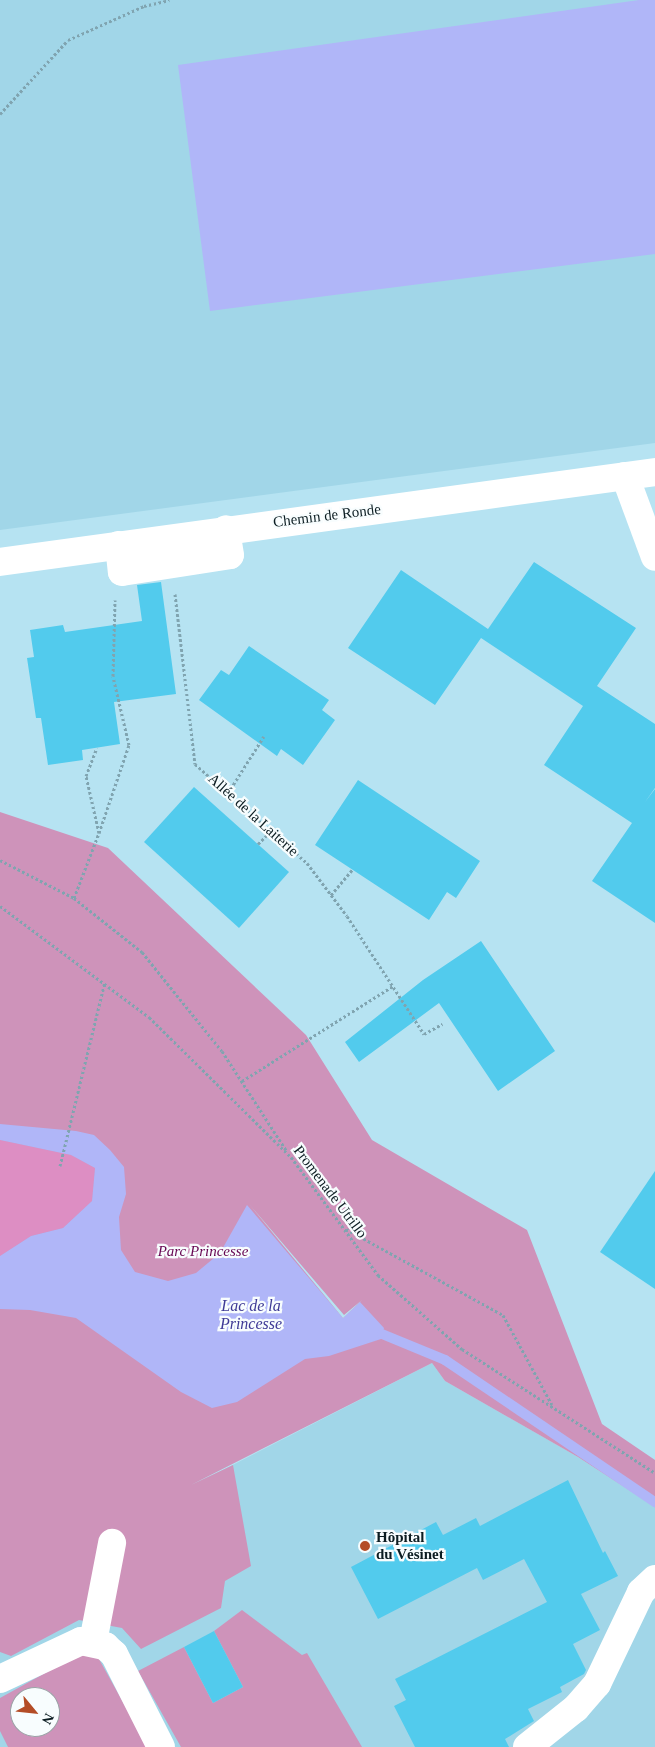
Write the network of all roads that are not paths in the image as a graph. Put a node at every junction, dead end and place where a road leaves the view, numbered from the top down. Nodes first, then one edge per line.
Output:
1 (655, 472) edge
2 (625, 476) junction
3 (226, 529) junction
4 (119, 545) junction
5 (655, 557) edge
6 (0, 562) edge
7 (112, 1543) dead end
8 (655, 1578) edge
9 (93, 1642) junction
10 (0, 1679) edge
11 (161, 1747) edge
12 (527, 1747) edge

1 - 2 street, Chemin de Ronde
2 - 3 street, Chemin de Ronde
2 - 5 street
3 - 4 street, Chemin de Ronde
3 - 4 street
4 - 6 street, Chemin de Ronde
7 - 9 street
8 - 12 street
9 - 10 street
9 - 11 street

